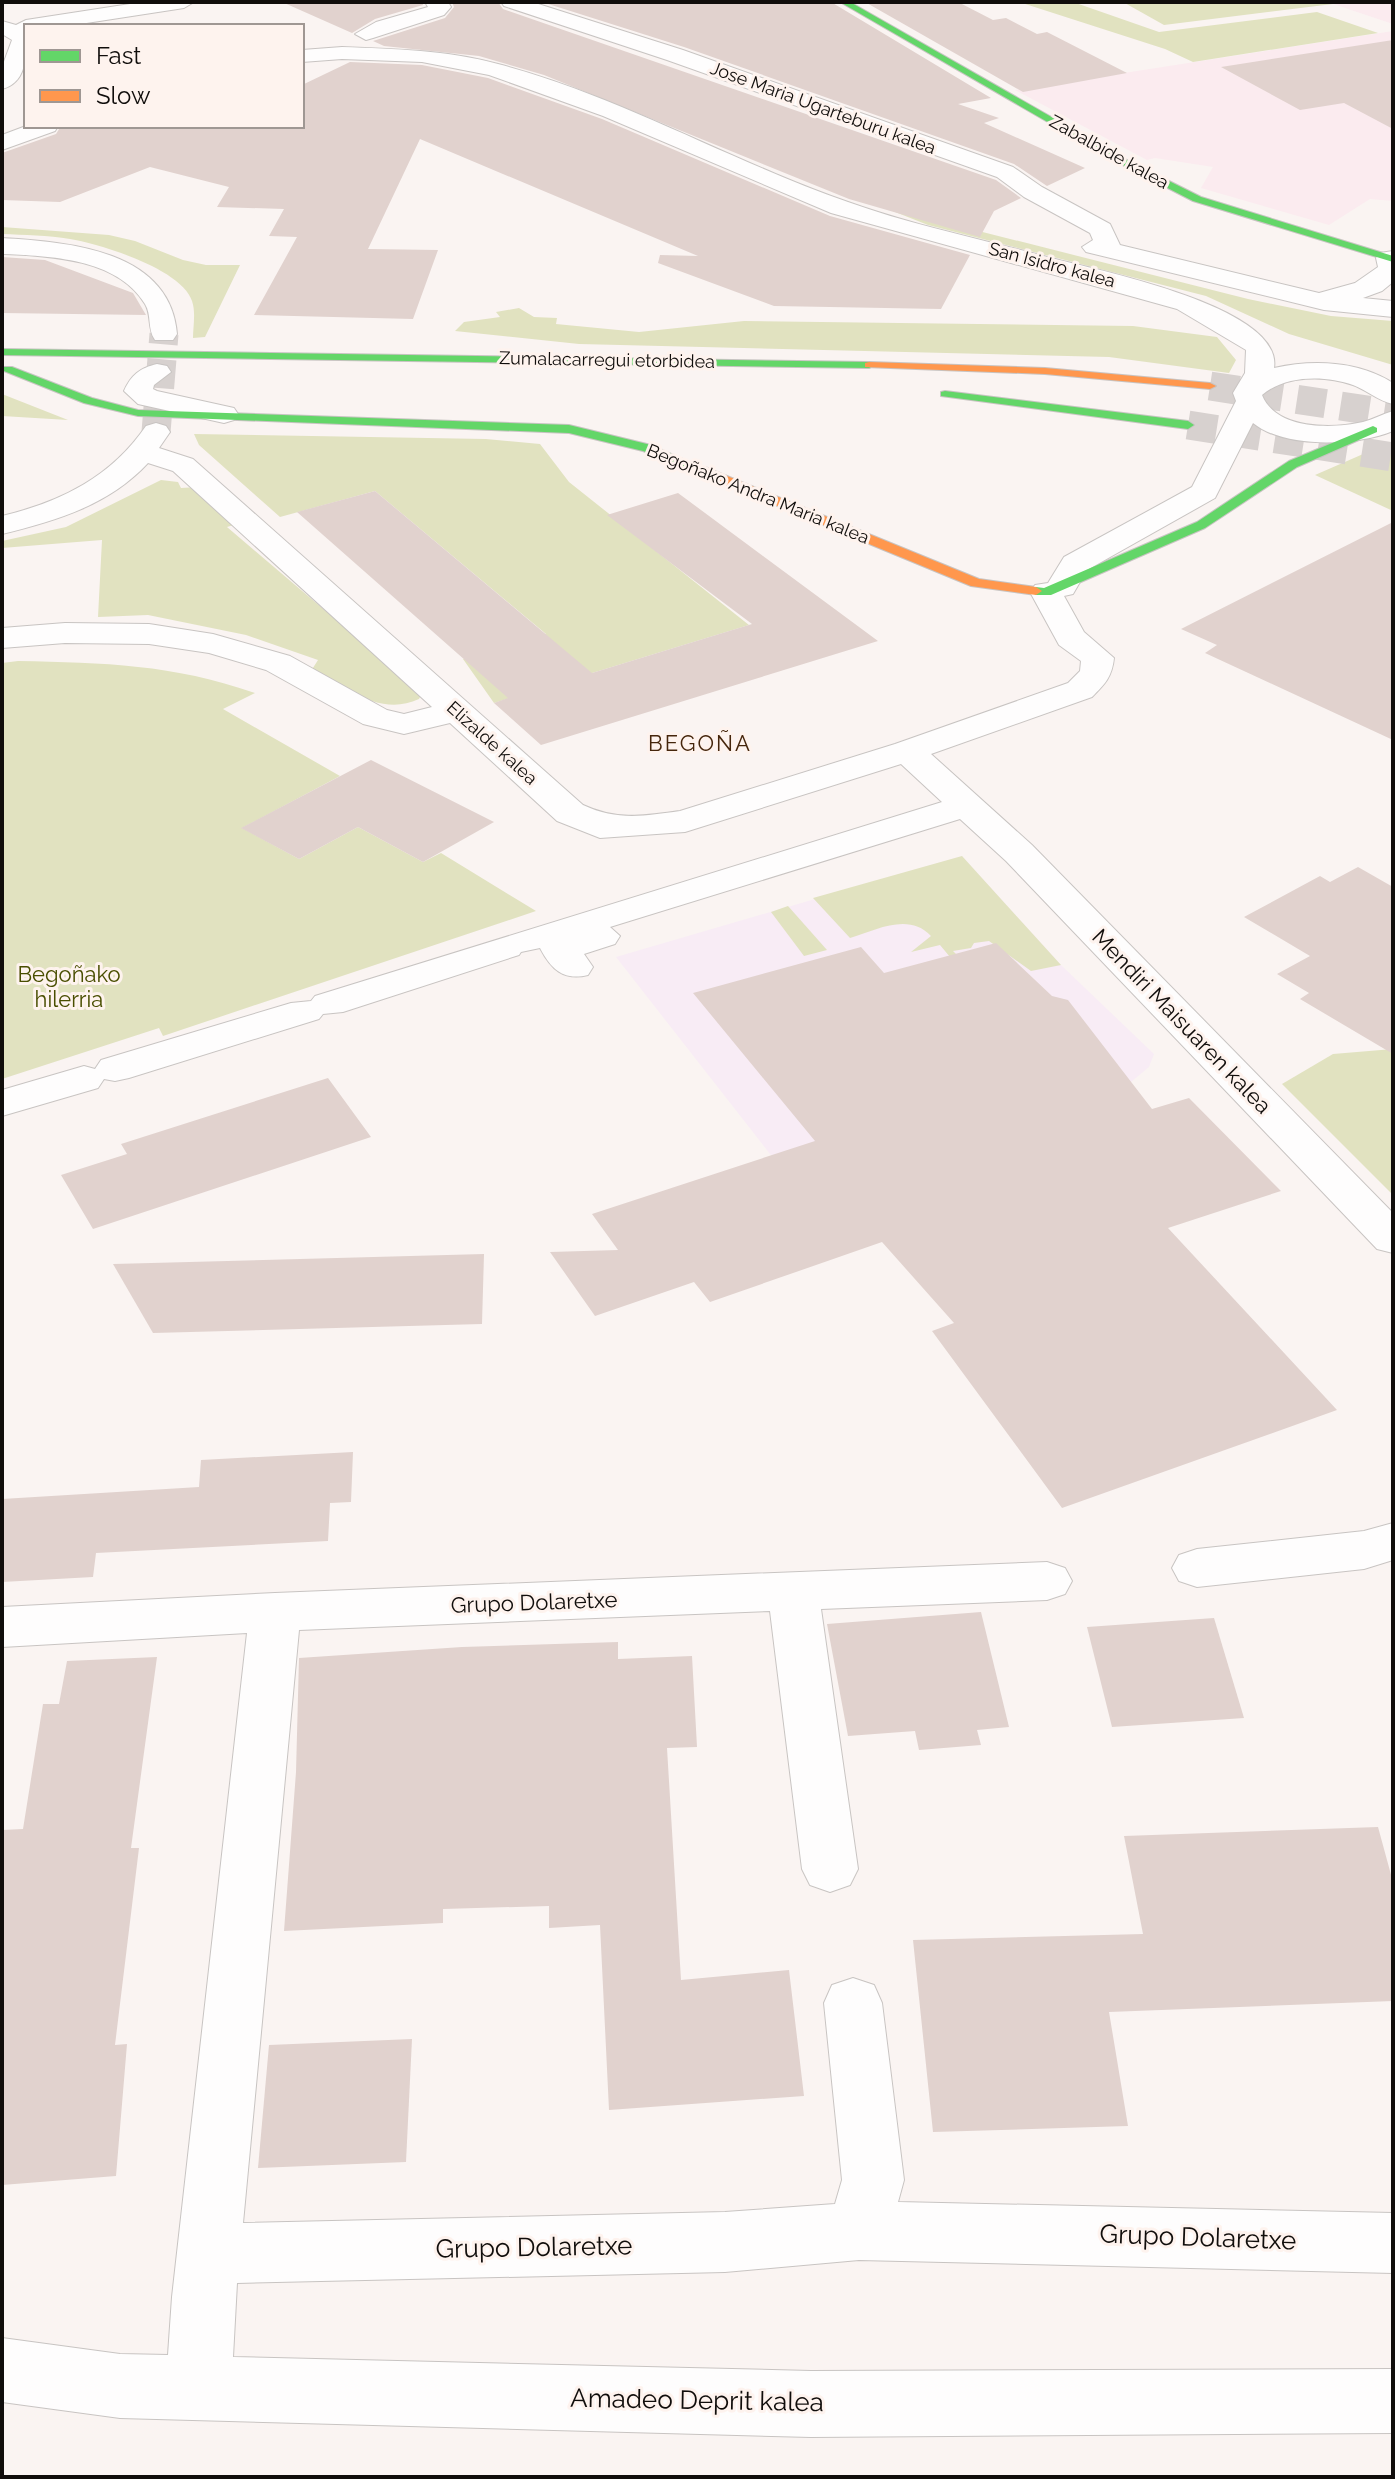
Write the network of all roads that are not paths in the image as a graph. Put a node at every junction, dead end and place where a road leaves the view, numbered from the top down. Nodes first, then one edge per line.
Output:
1 (184, 2) edge
2 (435, 2) edge
3 (511, 2) edge
4 (844, 2) edge
5 (37, 24) edge
6 (17, 27) edge
7 (366, 34) junction
8 (304, 48) edge
9 (304, 56) edge
10 (422, 56) junction
11 (2, 82) edge
12 (635, 121) junction
13 (42, 128) edge
14 (2, 143) edge
15 (799, 190) junction
16 (1066, 239) dead end
17 (2, 246) edge
18 (1110, 251) junction
19 (1391, 259) edge
20 (1304, 297) junction
21 (1393, 309) edge
22 (164, 334) tunnel mouth
23 (4, 364) edge
24 (157, 372) junction
25 (806, 383) dead end
26 (1210, 386) tunnel mouth
27 (925, 392) dead end
28 (1251, 394) junction
29 (1393, 396) edge
30 (224, 414) junction
31 (1188, 425) tunnel mouth
32 (1383, 425) edge
33 (2, 525) edge
34 (1054, 590) junction
35 (2, 638) edge
36 (456, 711) junction
37 (907, 751) junction
38 (963, 806) junction
39 (719, 810) junction
40 (772, 865) junction
41 (574, 967) dead end
42 (2, 1103) edge
43 (1393, 1239) edge
44 (1393, 1541) edge
45 (1197, 1568) dead end
46 (1047, 1581) dead end
47 (793, 1592) junction
48 (275, 1612) junction
49 (2, 1627) edge
50 (830, 1869) dead end
51 (853, 2003) dead end
52 (859, 2231) junction
53 (1393, 2243) edge
54 (209, 2254) junction
55 (2, 2370) edge
56 (199, 2388) junction
57 (1393, 2401) edge

1 - 5 street
2 - 7 street
3 - 18 street, Jose Maria Ugarteburu kalea
4 - 19 street, Zabalbide kalea
6 - 11 street
7 - 8 street
7 - 10 street, San Isidro kalea
9 - 10 street, San Isidro kalea
10 - 12 street, San Isidro kalea
12 - 15 street, San Isidro kalea
12 - 15 street, San Isidro kalea
13 - 14 street
15 - 28 street, San Isidro kalea
16 - 18 street, San Isidro kalea
17 - 22 street
18 - 20 street, San Isidro kalea
19 - 20 street, San Isidro kalea
20 - 21 street, San Isidro kalea
23 - 24 street, Zumalacarregui etorbidea
23 - 26 street, Zumalacarregui etorbidea
23 - 30 street, Begoñako Andra Maria kalea
24 - 25 street, Zumalacarregui etorbidea
24 - 30 street, Begoñako Andra Maria kalea
27 - 31 street
28 - 29 street
28 - 32 street
28 - 34 street
30 - 34 street, Begoñako Andra Maria kalea
32 - 34 street
33 - 36 street, Elizalde kalea
34 - 37 street
35 - 36 street
36 - 39 street, Elizalde kalea
37 - 38 street
37 - 39 street, Elizalde kalea
38 - 40 street
38 - 43 street, Mendiri Maisuaren kalea
39 - 40 street
40 - 41 street
40 - 42 street
44 - 45 street
46 - 47 street, Grupo Dolaretxe
47 - 48 street, Grupo Dolaretxe
47 - 50 street
48 - 49 street, Grupo Dolaretxe
48 - 54 street
51 - 52 street
52 - 53 street, Grupo Dolaretxe
52 - 54 street, Grupo Dolaretxe
54 - 56 street
55 - 56 street, Amadeo Deprit kalea
56 - 57 street, Amadeo Deprit kalea

